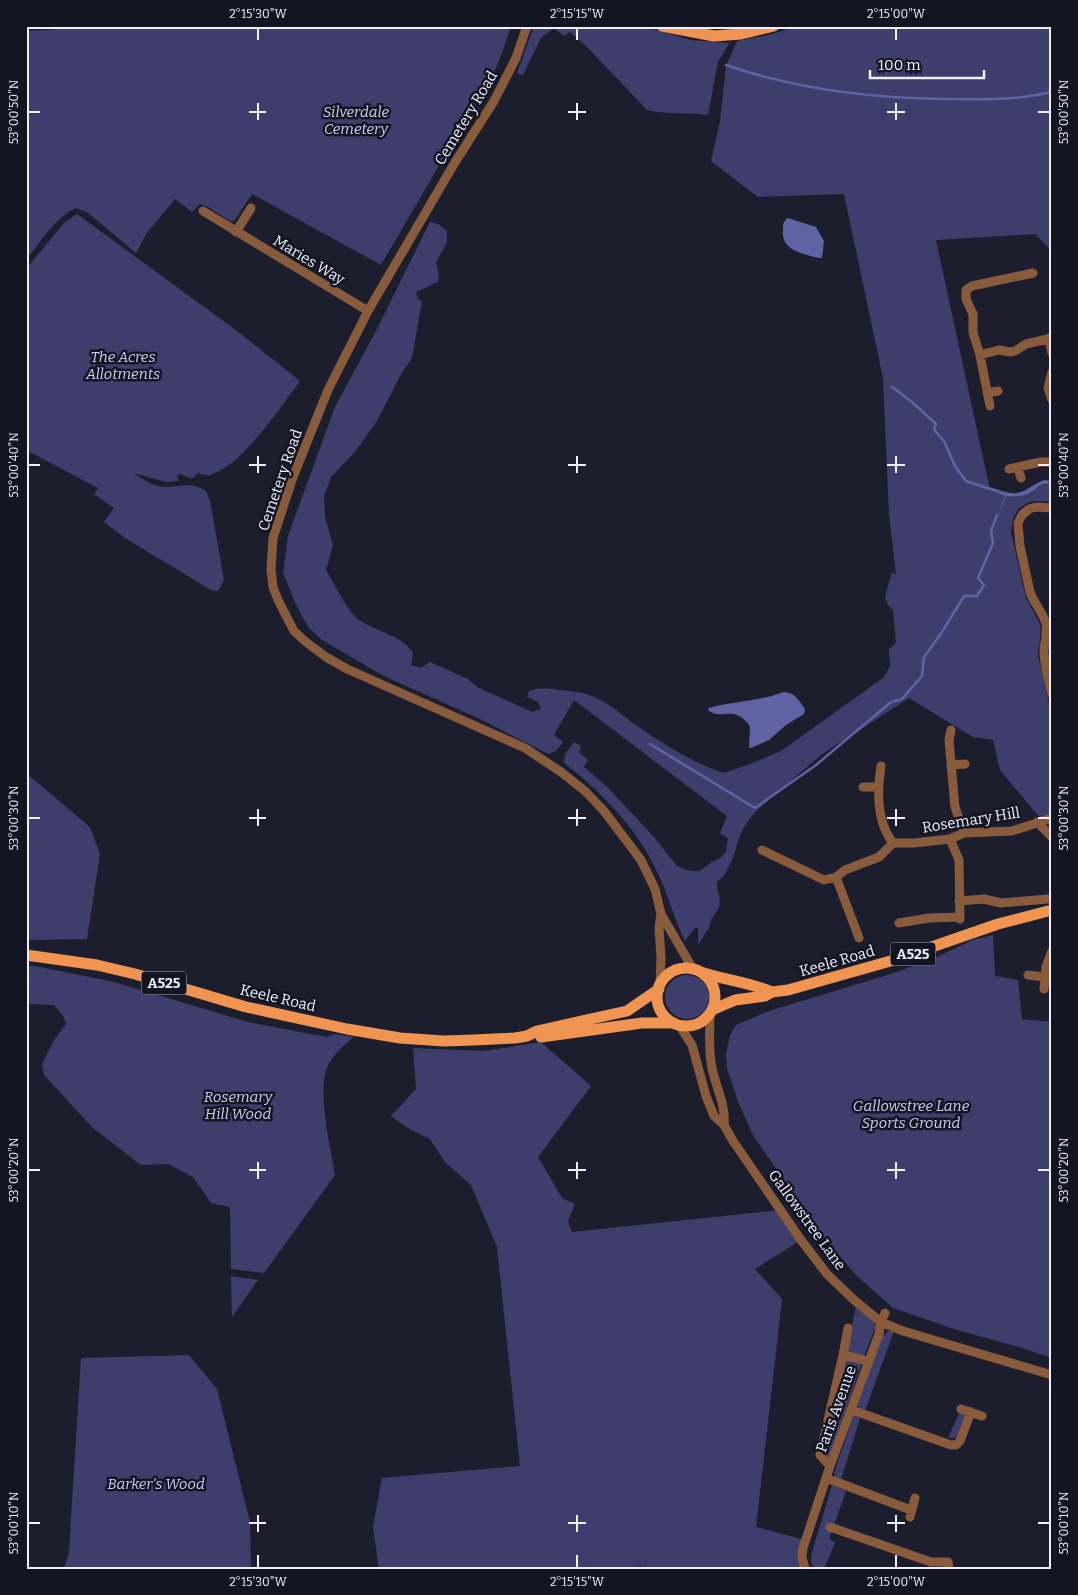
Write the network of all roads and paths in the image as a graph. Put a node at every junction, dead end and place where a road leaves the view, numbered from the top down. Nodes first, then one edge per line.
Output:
1 (527, 26) edge
2 (662, 26) edge
3 (774, 26) edge
4 (251, 208) dead end
5 (203, 211) dead end
6 (236, 232) junction
7 (1028, 285) dead end
8 (368, 311) junction
9 (1050, 338) edge
10 (1052, 353) edge
11 (980, 355) junction
12 (1052, 372) edge
13 (998, 391) dead end
14 (987, 393) junction
15 (1052, 400) edge
16 (990, 406) dead end
17 (1052, 462) edge
18 (1021, 478) dead end
19 (1052, 508) edge
20 (1052, 694) edge
21 (951, 730) dead end
22 (965, 764) dead end
23 (951, 765) junction
24 (881, 766) dead end
25 (863, 787) dead end
26 (878, 787) junction
27 (1052, 818) edge
28 (1037, 822) junction
29 (964, 834) junction
30 (1052, 837) edge
31 (950, 839) junction
32 (893, 843) junction
33 (762, 850) dead end
34 (836, 877) junction
35 (1047, 899) dead end
36 (959, 902) junction
37 (1052, 910) edge
38 (661, 914) junction
39 (899, 923) dead end
40 (859, 938) dead end
41 (1052, 951) edge
42 (26, 955) edge
43 (695, 970) junction
44 (1028, 975) dead end
45 (1044, 976) junction
46 (659, 988) junction
47 (1044, 990) dead end
48 (772, 992) junction
49 (711, 1012) junction
50 (677, 1024) junction
51 (527, 1036) junction
52 (724, 1125) junction
53 (883, 1318) junction
54 (848, 1328) dead end
55 (842, 1355) junction
56 (868, 1361) junction
57 (1052, 1375) edge
58 (960, 1409) dead end
59 (852, 1410) junction
60 (971, 1412) junction
61 (982, 1416) dead end
62 (830, 1466) junction
63 (826, 1478) junction
64 (915, 1498) dead end
65 (833, 1531) dead end
66 (804, 1569) edge
67 (949, 1569) edge

1 - 8 street, Cemetery Road
2 - 3 main road
4 - 6 street
5 - 6 street, Maries Way
6 - 8 street, Maries Way
7 - 11 street
8 - 38 street, Cemetery Road
9 - 10 street
9 - 11 street
11 - 14 street
12 - 15 street
13 - 14 street
14 - 16 street
17 - 18 street
19 - 20 street
21 - 23 street
22 - 23 street
23 - 29 street
24 - 26 street
25 - 26 street
26 - 32 street
27 - 28 street, Rosemary Hill
28 - 29 street, Rosemary Hill
28 - 30 street
29 - 31 street, Rosemary Hill
31 - 32 street, Rosemary Hill
31 - 36 street
32 - 34 street
33 - 34 street
34 - 40 street
35 - 36 street
36 - 39 street
37 - 48 main road, Keele Road / A525
38 - 43 street, Cemetery Road
38 - 46 street, Cemetery Road
41 - 45 street
42 - 51 main road, Keele Road / A525
43 - 46 main road
43 - 48 main road, Keele Road / A525
43 - 49 main road
44 - 45 street
45 - 47 street
46 - 50 main road
46 - 51 main road, Keele Road / A525
48 - 49 main road, Keele Road / A525
49 - 50 main road
49 - 52 street, Gallowstree Lane
50 - 51 main road, Keele Road / A525
50 - 52 street, Gallowstree Lane
52 - 53 street, Gallowstree Lane
53 - 56 street, Paris Avenue
53 - 57 street, Gallowstree Lane
54 - 55 street, Paris Avenue
55 - 56 street, Paris Avenue
55 - 62 street, Paris Avenue
56 - 59 street, Paris Avenue
58 - 60 street
59 - 60 street
59 - 62 street, Paris Avenue
60 - 61 street
62 - 63 street, Paris Avenue
63 - 64 street
63 - 66 street, Paris Avenue
65 - 67 street

